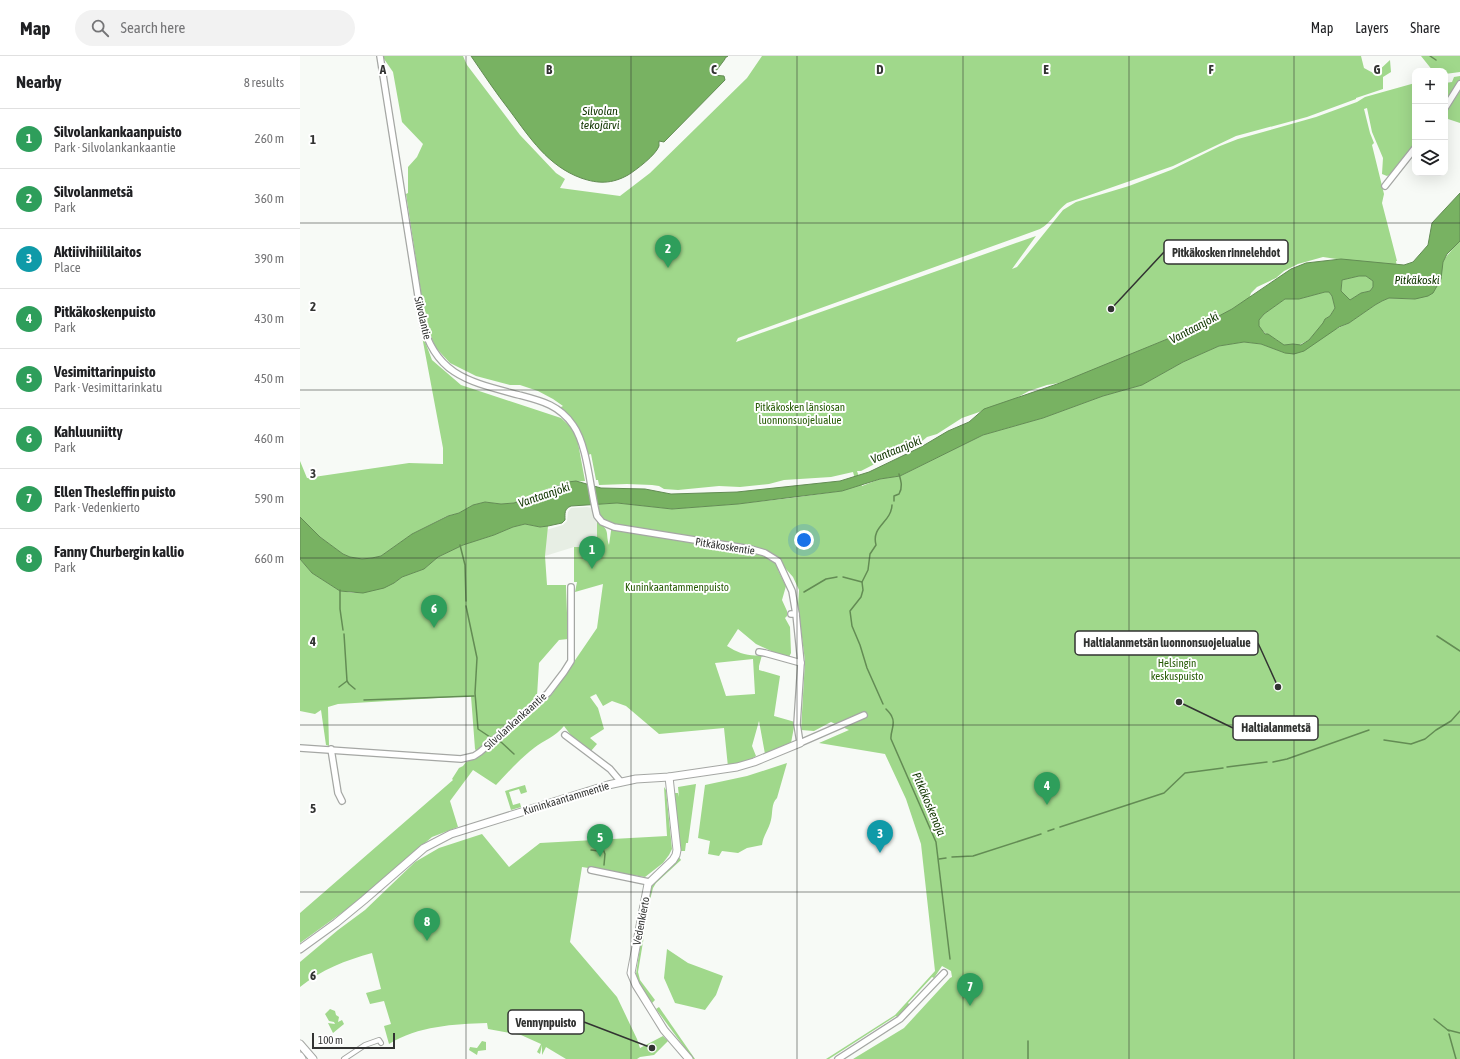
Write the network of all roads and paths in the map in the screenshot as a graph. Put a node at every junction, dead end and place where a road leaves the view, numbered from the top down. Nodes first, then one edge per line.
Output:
1 (380, 56) edge
2 (1460, 84) edge
3 (1448, 104) edge
4 (1412, 152) edge
5 (1385, 186) dead end
6 (614, 527) joint
7 (571, 587) dead end
8 (759, 652) dead end
9 (801, 663) junction
10 (864, 715) dead end
11 (563, 735) dead end
12 (800, 743) junction
13 (300, 748) edge
14 (331, 750) junction
15 (669, 776) junction
16 (621, 782) junction
17 (342, 801) dead end
18 (591, 870) dead end
19 (649, 882) junction
20 (300, 949) edge
21 (944, 973) dead end
22 (381, 1043) dead end
23 (300, 1044) edge
24 (300, 1056) edge
25 (302, 1059) edge
26 (313, 1059) edge
27 (344, 1059) edge
28 (689, 1059) edge
29 (838, 1059) edge

1 - 6 street, Silvolantie
2 - 3 street
4 - 5 street
6 - 9 street, Pitkäkoskentie
7 - 14 street, Silvolankankaantie
8 - 9 street
9 - 12 street, Pitkäkoskentie
10 - 12 street, Kuninkaantammentie
11 - 16 street
12 - 15 street, Kuninkaantammentie
13 - 14 street, Silvolankankaantie
14 - 17 street
15 - 16 street, Kuninkaantammentie
15 - 19 street, Vedenkierto
16 - 20 street, Kuninkaantammentie
18 - 19 street
19 - 28 street, Vedenkierto
21 - 29 street
22 - 27 street
23 - 26 street
24 - 25 street

